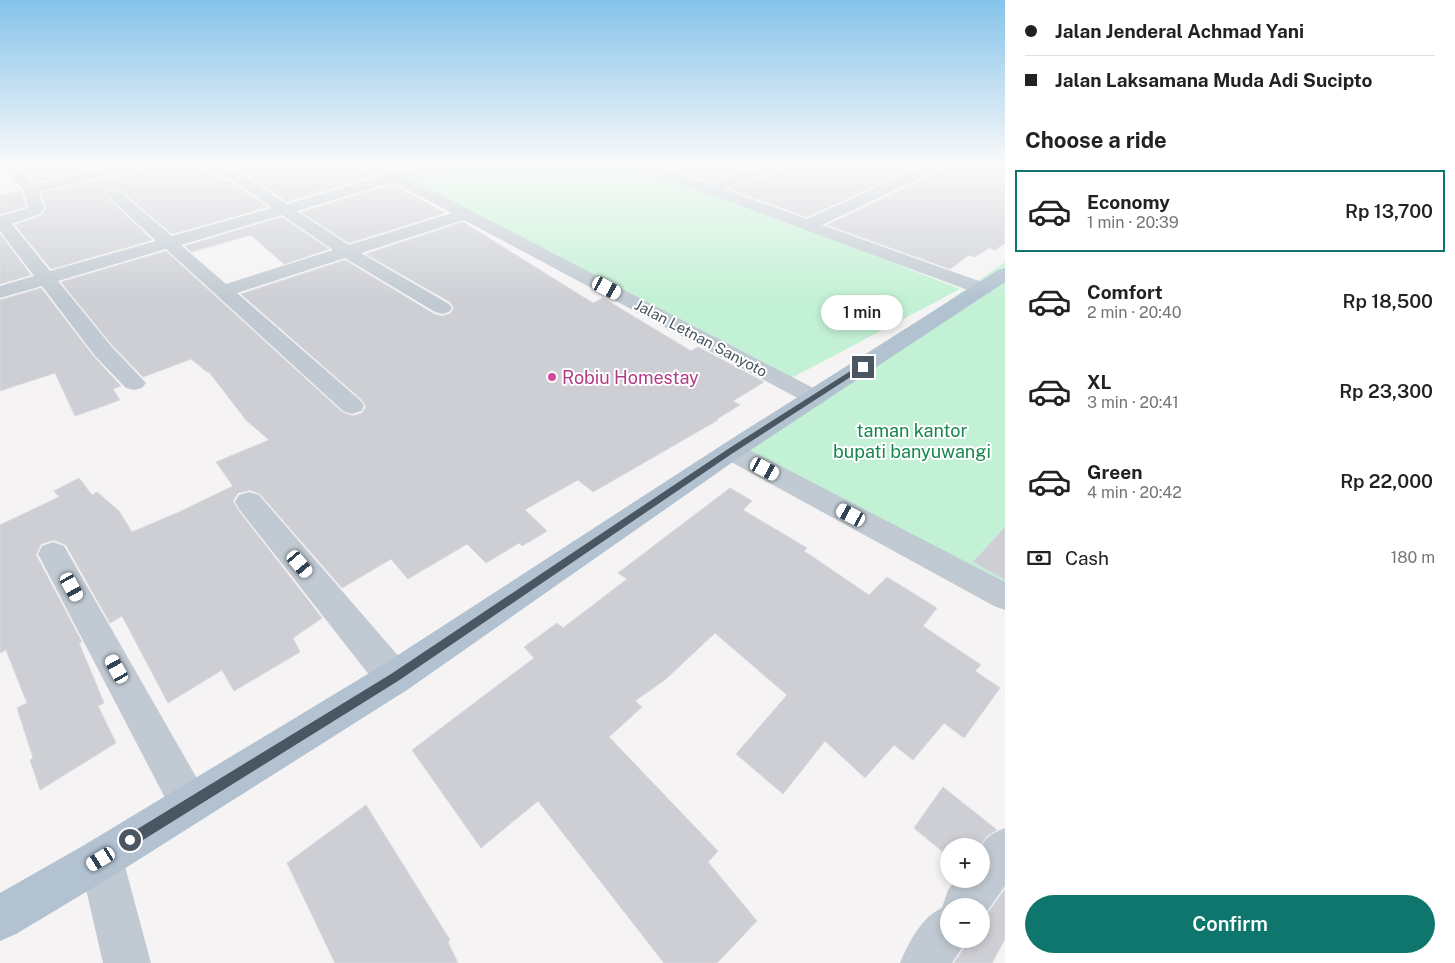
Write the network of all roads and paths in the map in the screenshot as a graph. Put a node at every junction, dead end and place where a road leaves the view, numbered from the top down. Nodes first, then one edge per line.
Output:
1 (35, 211) edge
2 (133, 211) edge
3 (273, 211) edge
4 (286, 211) edge
5 (460, 211) edge
6 (770, 211) edge
7 (838, 211) edge
8 (466, 214) junction
9 (1, 221) edge
10 (808, 225) junction
11 (170, 243) junction
12 (347, 252) junction
13 (1005, 274) edge
14 (46, 279) junction
15 (983, 289) junction
16 (222, 290) junction
17 (0, 292) edge
18 (442, 308) dead end
19 (134, 383) dead end
20 (815, 398) junction
21 (352, 406) dead end
22 (731, 451) junction
23 (249, 502) dead end
24 (53, 554) dead end
25 (1005, 597) edge
26 (394, 678) junction
27 (189, 803) junction
28 (1005, 848) edge
29 (101, 859) junction
30 (970, 898) edge
31 (0, 918) edge
32 (940, 941) edge
33 (127, 963) edge
34 (924, 963) edge

1 - 9 street
2 - 11 street
3 - 11 street
4 - 12 street
5 - 8 street, Jalan Letnan Sanyoto
6 - 10 street
7 - 10 street
8 - 12 street
8 - 20 street, Jalan Letnan Sanyoto
9 - 14 street
10 - 15 street
11 - 14 street
11 - 16 street
12 - 16 street
12 - 18 street
13 - 15 main road
14 - 17 street
14 - 19 street
15 - 20 main road
16 - 21 street
20 - 22 main road
22 - 25 street
22 - 26 main road
23 - 26 street
24 - 27 street
26 - 27 main road
27 - 29 main road
28 - 30 street
29 - 31 main road
29 - 33 street
32 - 34 street

